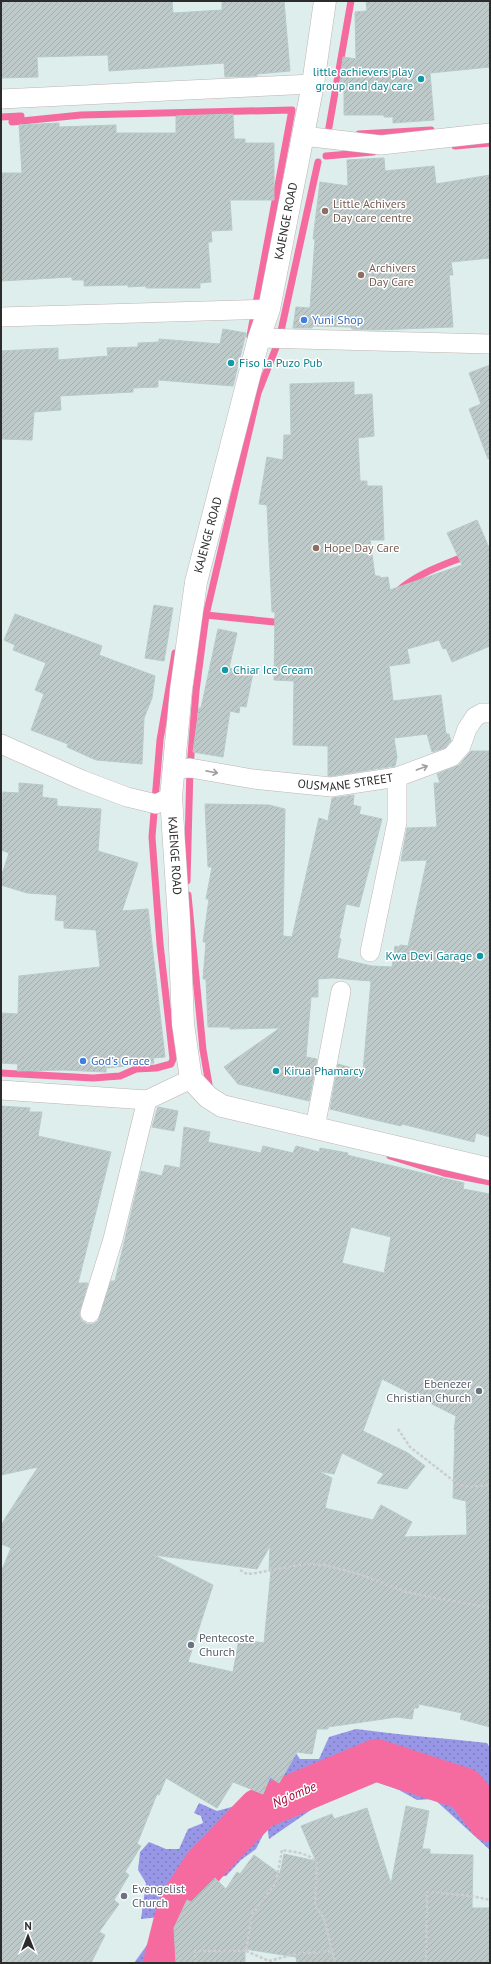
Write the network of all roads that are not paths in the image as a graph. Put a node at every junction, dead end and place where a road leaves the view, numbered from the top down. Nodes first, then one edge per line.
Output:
1 (325, 1) edge
2 (313, 84) junction
3 (1, 99) edge
4 (490, 133) edge
5 (303, 136) junction
6 (269, 309) junction
7 (1, 317) edge
8 (260, 338) junction
9 (490, 344) edge
10 (490, 713) edge
11 (1, 744) edge
12 (173, 769) junction
13 (397, 777) junction
14 (171, 797) junction
15 (370, 952) dead end
16 (341, 991) dead end
17 (191, 1079) junction
18 (1, 1090) edge
19 (147, 1100) junction
20 (315, 1128) junction
21 (490, 1169) edge
22 (90, 1313) dead end

1 - 2 street, KAJENGE ROAD
2 - 3 street
2 - 5 street, KAJENGE ROAD
4 - 5 street
5 - 6 street, KAJENGE ROAD
6 - 7 street
6 - 8 street, KAJENGE ROAD
8 - 9 street
8 - 12 street, KAJENGE ROAD
13 -> 10 street, OUSMANE STREET
11 - 14 street
12 -> 13 street, OUSMANE STREET
12 - 14 street, KAJENGE ROAD
13 - 15 street
14 - 17 street, KAJENGE ROAD
16 - 20 street
17 - 19 street
17 - 20 street
18 - 19 street
19 - 22 street
20 - 21 street

